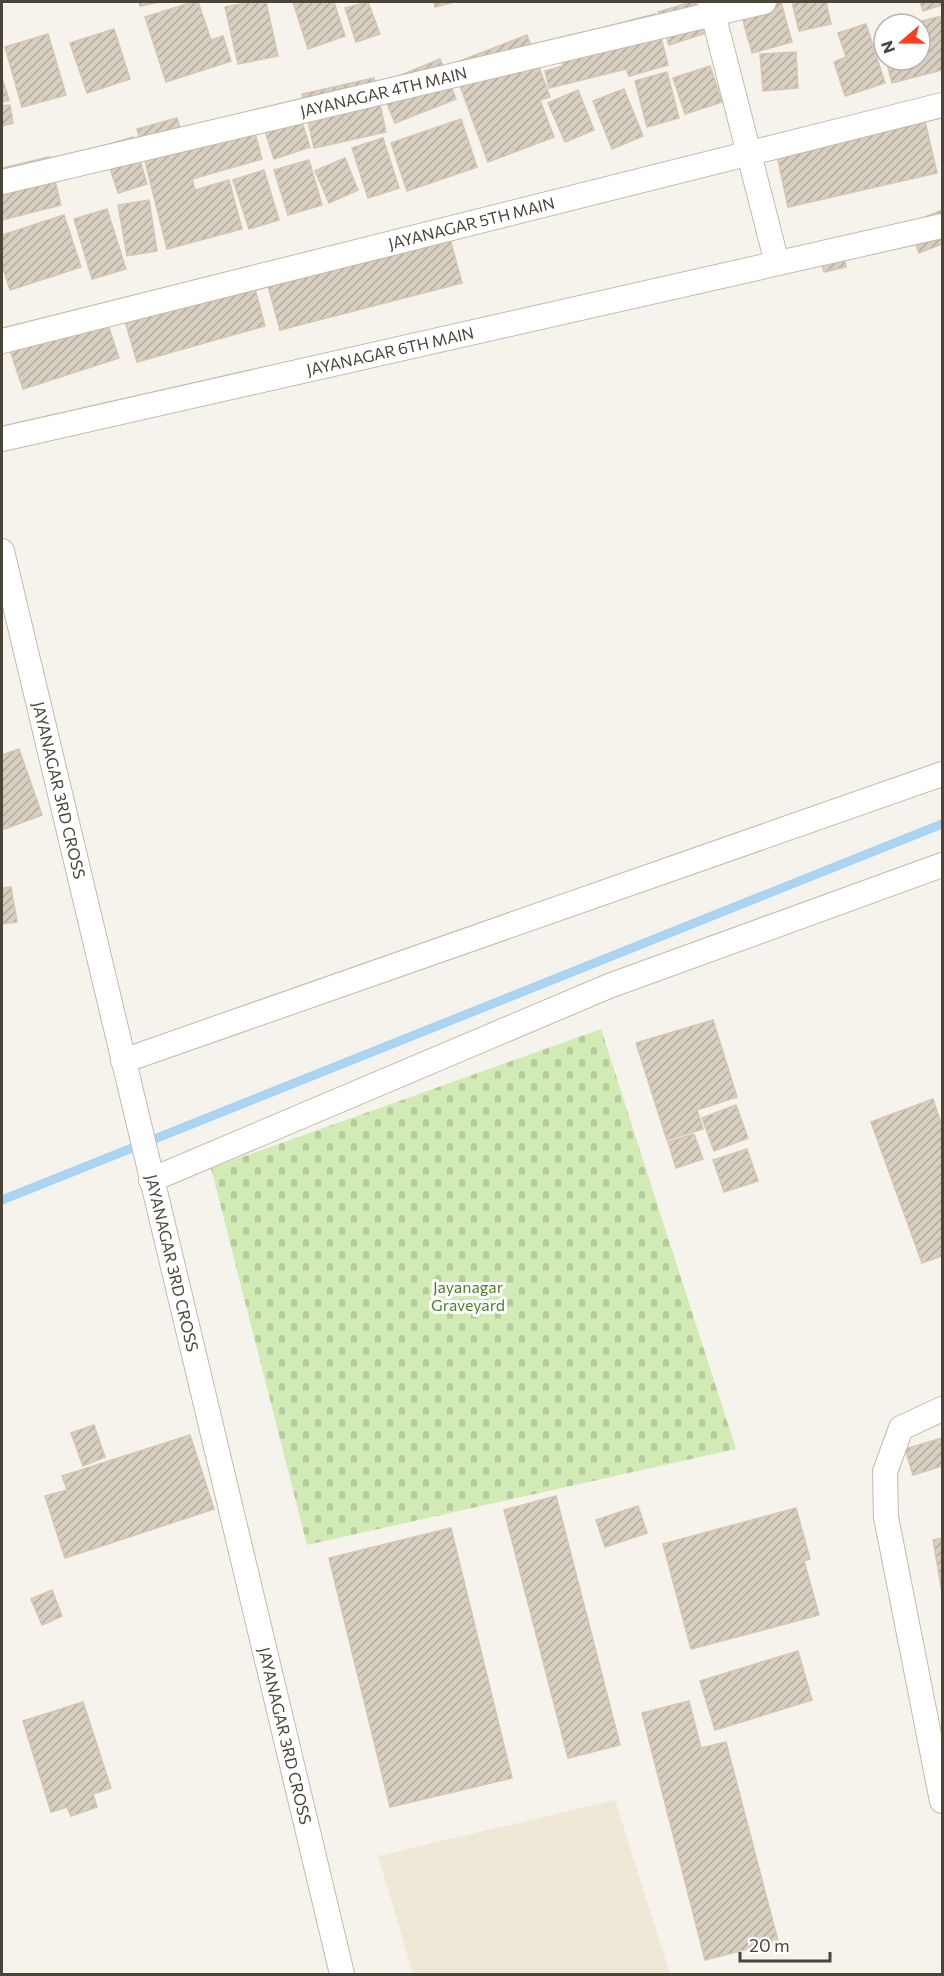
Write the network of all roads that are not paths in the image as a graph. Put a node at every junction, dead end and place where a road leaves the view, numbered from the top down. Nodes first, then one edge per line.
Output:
1 (765, 2) edge
2 (711, 8) edge
3 (942, 105) edge
4 (748, 153) junction
5 (2, 182) edge
6 (942, 226) edge
7 (777, 263) junction
8 (2, 341) edge
9 (2, 439) edge
10 (2, 551) edge
11 (942, 774) edge
12 (942, 865) edge
13 (123, 1061) junction
14 (151, 1180) junction
15 (942, 1409) edge
16 (939, 1769) edge
17 (942, 1801) edge
18 (342, 1974) edge

1 - 2 street, JAYANAGAR 4TH MAIN
2 - 4 street
2 - 5 street, JAYANAGAR 4TH MAIN
3 - 4 street, JAYANAGAR 5TH MAIN
4 - 7 street
4 - 8 street, JAYANAGAR 5TH MAIN
6 - 7 street, JAYANAGAR 6TH MAIN
7 - 9 street, JAYANAGAR 6TH MAIN
10 - 13 street, JAYANAGAR 3RD CROSS
11 - 13 street
12 - 14 street
13 - 14 street, JAYANAGAR 3RD CROSS
14 - 18 street, JAYANAGAR 3RD CROSS
15 - 16 street
16 - 17 street

